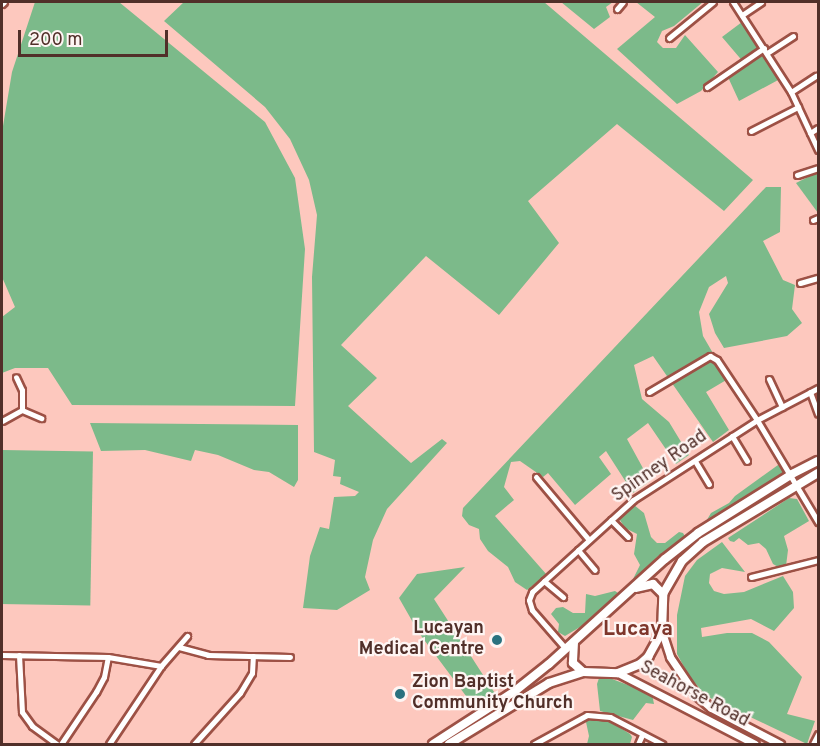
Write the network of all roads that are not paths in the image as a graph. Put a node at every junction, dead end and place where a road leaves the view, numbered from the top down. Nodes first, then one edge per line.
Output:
1 (623, 2) edge
2 (713, 2) edge
3 (733, 2) edge
4 (761, 2) edge
5 (617, 9) dead end
6 (742, 15) junction
7 (793, 36) dead end
8 (669, 38) dead end
9 (766, 51) junction
10 (816, 76) dead end
11 (707, 87) dead end
12 (791, 92) junction
13 (798, 107) junction
14 (819, 128) edge
15 (751, 131) dead end
16 (810, 133) junction
17 (819, 150) edge
18 (819, 168) edge
19 (797, 175) dead end
20 (819, 278) edge
21 (800, 283) dead end
22 (16, 377) dead end
23 (769, 379) dead end
24 (819, 388) edge
25 (649, 392) dead end
26 (810, 392) junction
27 (782, 407) junction
28 (22, 410) junction
29 (819, 414) edge
30 (41, 418) dead end
31 (758, 420) junction
32 (2, 421) edge
33 (732, 436) junction
34 (694, 460) junction
35 (747, 461) dead end
36 (819, 461) edge
37 (819, 473) edge
38 (792, 474) junction
39 (536, 477) dead end
40 (709, 484) dead end
41 (797, 484) junction
42 (611, 520) junction
43 (819, 522) edge
44 (628, 537) dead end
45 (589, 540) junction
46 (578, 550) junction
47 (819, 560) edge
48 (595, 570) dead end
49 (751, 577) dead end
50 (544, 581) junction
51 (633, 589) junction
52 (663, 594) junction
53 (563, 597) dead end
54 (662, 632) junction
55 (187, 636) dead end
56 (574, 642) junction
57 (179, 648) junction
58 (566, 649) junction
59 (2, 655) edge
60 (19, 655) junction
61 (253, 656) junction
62 (108, 657) junction
63 (290, 657) dead end
64 (161, 666) junction
65 (583, 672) junction
66 (618, 673) junction
67 (819, 734) edge
68 (642, 735) junction
69 (59, 744) edge
70 (109, 744) edge
71 (194, 744) edge
72 (433, 744) edge
73 (450, 744) edge
74 (534, 744) edge
75 (638, 744) edge
76 (662, 744) edge
77 (755, 744) edge
78 (780, 744) edge
79 (813, 744) edge

1 - 5 street
2 - 8 street
3 - 6 street
4 - 6 street
6 - 9 street
7 - 9 street
9 - 11 street
9 - 12 street
10 - 12 street
12 - 13 street
13 - 15 street
13 - 16 street
14 - 16 street
16 - 17 street
18 - 19 street
20 - 21 street
22 - 28 street
23 - 27 street
24 - 26 street, Spinney Road
25 - 31 street
26 - 27 street, Spinney Road
26 - 29 street
27 - 31 street, Spinney Road
28 - 30 street
28 - 32 street
31 - 33 street, Spinney Road
31 - 38 street
33 - 34 street, Spinney Road
33 - 35 street
34 - 40 street
34 - 42 street, Spinney Road
36 - 38 main road
37 - 41 main road
38 - 41 street
38 - 51 main road
39 - 45 street
41 - 43 street
41 - 52 main road
42 - 44 street
42 - 45 street, Spinney Road
45 - 46 street, Spinney Road
46 - 48 street
46 - 50 street, Spinney Road
47 - 49 street
50 - 53 street
50 - 58 street, Spinney Road
51 - 52 main road
51 - 56 main road
52 - 54 main road
54 - 66 main road
54 - 78 main road, Seahorse Road
55 - 57 street
56 - 58 main road
56 - 65 main road
57 - 61 street
57 - 64 street
58 - 72 main road
59 - 60 street
60 - 62 street
60 - 69 street
61 - 63 street
61 - 71 street
62 - 64 street
62 - 69 street
64 - 70 street
65 - 66 main road
65 - 73 main road
66 - 77 main road, Seahorse Road
67 - 79 street
68 - 74 street
68 - 75 street
68 - 76 street

